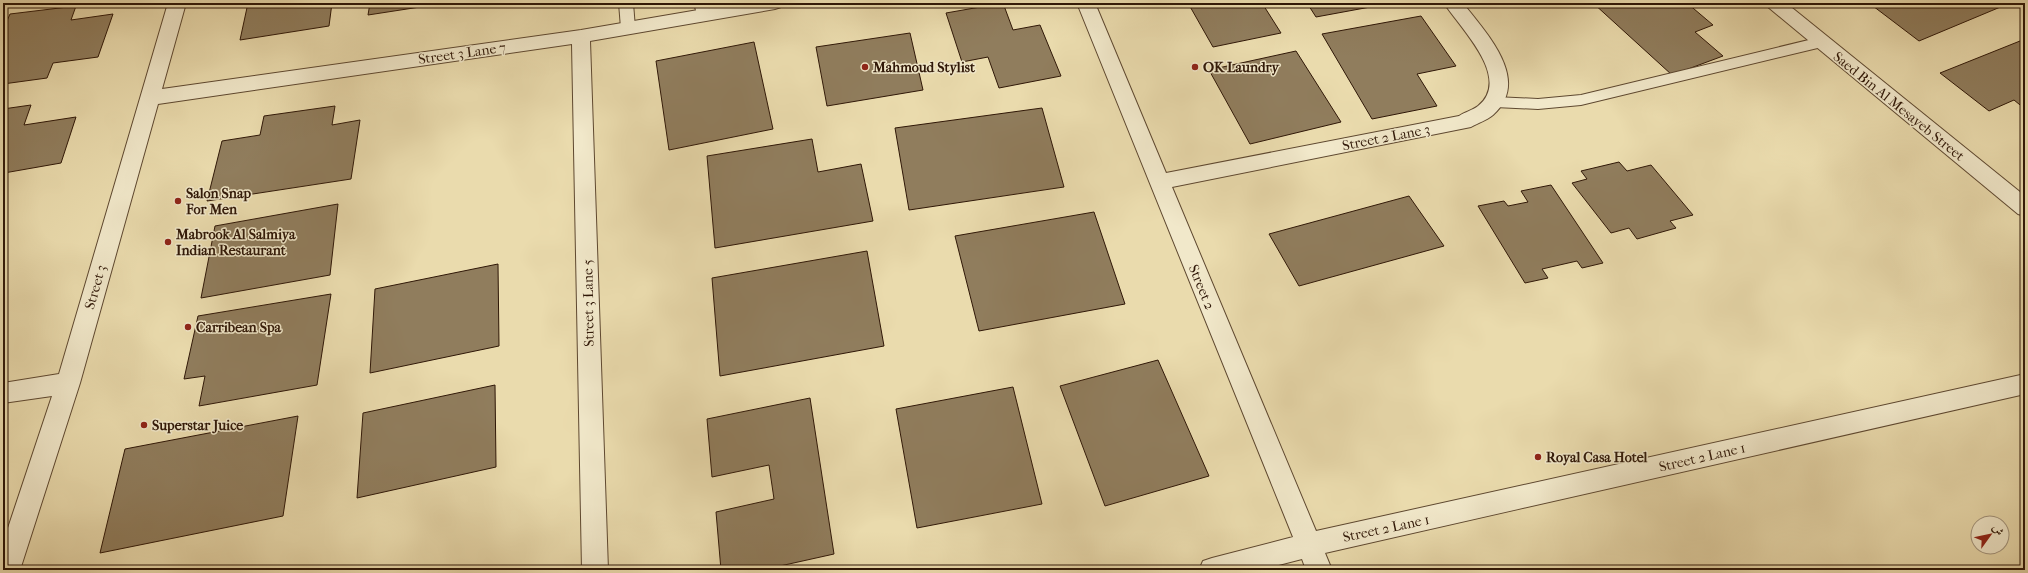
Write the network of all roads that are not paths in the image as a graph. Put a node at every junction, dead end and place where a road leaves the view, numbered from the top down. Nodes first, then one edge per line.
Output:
1 (177, 3) edge
2 (626, 3) edge
3 (775, 3) edge
4 (1086, 3) edge
5 (1454, 3) edge
6 (1774, 3) edge
7 (702, 9) edge
8 (628, 28) junction
9 (582, 36) junction
10 (1821, 42) junction
11 (149, 98) junction
12 (1495, 102) junction
13 (1159, 182) junction
14 (2025, 208) edge
15 (68, 383) junction
16 (2025, 384) edge
17 (3, 393) edge
18 (1308, 545) junction
19 (7, 570) edge
20 (595, 570) edge
21 (1212, 570) edge
22 (1319, 570) edge

1 - 11 street, Street 3
2 - 8 lane
3 - 7 street, Street 3 Lane 7
4 - 13 street, Street 2
5 - 12 street
6 - 10 street, Saed Bin Al Mesayeb Street
7 - 8 street, Street 3 Lane 7
8 - 9 street, Street 3 Lane 7
9 - 11 street, Street 3 Lane 7
9 - 20 street, Street 3 Lane 5
10 - 12 lane
10 - 14 street, Saed Bin Al Mesayeb Street
11 - 15 street, Street 3
12 - 13 street, Street 2 Lane 3
13 - 18 street, Street 2
15 - 17 street
15 - 19 street, Street 3
16 - 18 street, Street 2 Lane 1
18 - 21 street, Street 2 Lane 1
18 - 22 street, Street 2

